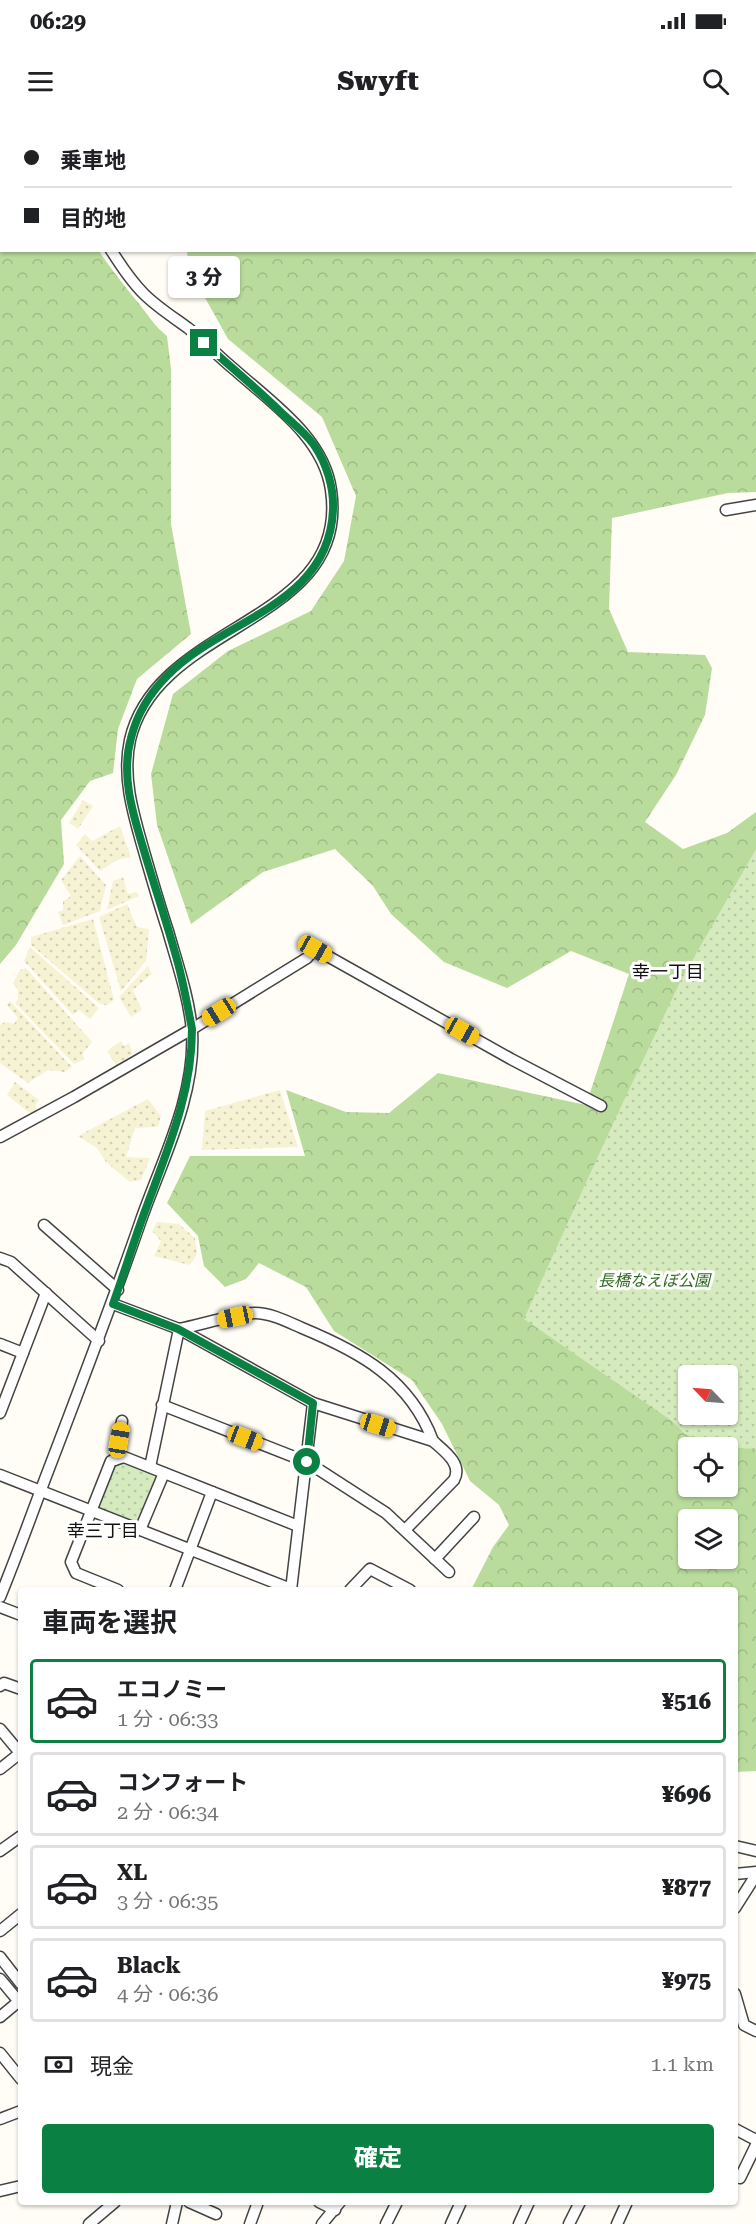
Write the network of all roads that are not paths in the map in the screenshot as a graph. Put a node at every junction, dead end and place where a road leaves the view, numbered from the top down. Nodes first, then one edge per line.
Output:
1 (112, 252) edge
2 (756, 505) edge
3 (726, 510) dead end
4 (192, 1029) junction
5 (601, 1106) dead end
6 (0, 1137) edge
7 (44, 1225) dead end
8 (0, 1258) edge
9 (118, 1290) junction
10 (46, 1293) junction
11 (113, 1304) junction
12 (178, 1329) junction
13 (99, 1341) junction
14 (0, 1344) edge
15 (23, 1353) junction
16 (313, 1403) junction
17 (162, 1405) junction
18 (0, 1413) edge
19 (122, 1421) dead end
20 (433, 1441) junction
21 (115, 1460) junction
22 (307, 1462) junction
23 (150, 1467) junction
24 (164, 1473) junction
25 (0, 1475) edge
26 (40, 1492) junction
27 (212, 1492) junction
28 (91, 1511) junction
29 (474, 1517) dead end
30 (298, 1526) junction
31 (140, 1530) junction
32 (405, 1530) junction
33 (190, 1549) junction
34 (435, 1559) junction
35 (449, 1572) dead end
36 (111, 1587) edge
37 (176, 1587) edge
38 (286, 1587) edge
39 (291, 1587) edge
40 (353, 1587) edge
41 (404, 1587) edge
42 (0, 1597) edge
43 (0, 1606) edge
44 (18, 1614) edge
45 (0, 1686) edge
46 (18, 1688) edge
47 (0, 1729) edge
48 (18, 1752) edge
49 (18, 1755) edge
50 (0, 1768) edge
51 (18, 1838) edge
52 (738, 1847) edge
53 (0, 1851) edge
54 (756, 1851) edge
55 (756, 1873) edge
56 (738, 1874) edge
57 (738, 1903) edge
58 (18, 1916) edge
59 (0, 1931) edge
60 (0, 1957) edge
61 (0, 1979) edge
62 (18, 1980) edge
63 (18, 2002) edge
64 (18, 2004) edge
65 (0, 2017) edge
66 (739, 2018) edge
67 (756, 2031) edge
68 (0, 2053) edge
69 (18, 2075) edge
70 (18, 2112) edge
71 (0, 2119) edge
72 (738, 2131) edge
73 (756, 2142) edge
74 (740, 2178) dead end
75 (18, 2187) edge
76 (0, 2190) edge
77 (111, 2205) edge
78 (176, 2205) edge
79 (196, 2205) edge
80 (257, 2205) edge
81 (395, 2205) edge
82 (460, 2205) edge
83 (528, 2205) edge
84 (579, 2205) edge
85 (626, 2205) edge
86 (338, 2206) edge
87 (216, 2214) dead end
88 (89, 2224) edge
89 (172, 2224) edge
90 (250, 2224) edge
91 (322, 2224) edge
92 (386, 2224) edge
93 (451, 2224) edge
94 (519, 2224) edge
95 (570, 2224) edge
96 (617, 2224) edge

1 - 4 street
2 - 3 street
4 - 5 street
4 - 6 street
4 - 9 street
7 - 9 street
8 - 10 street
9 - 11 street
10 - 13 street
10 - 15 street
11 - 12 street
11 - 13 street
12 - 16 street
12 - 17 street
12 - 20 street
13 - 26 street
14 - 15 street
15 - 18 street
16 - 20 street
16 - 22 street
17 - 22 street
17 - 23 street
19 - 21 street
20 - 32 street
21 - 23 street
21 - 28 street
22 - 30 street
22 - 32 street
23 - 24 street
24 - 27 street
24 - 31 street
25 - 26 street
26 - 28 street
26 - 42 street
27 - 30 street
27 - 33 street
28 - 31 street
28 - 36 street
29 - 34 street
30 - 39 street
31 - 33 street
32 - 34 street
33 - 37 street
33 - 38 street
34 - 35 street
40 - 41 street
43 - 44 street
45 - 46 street
47 - 48 street
49 - 50 street
51 - 53 street
52 - 54 street
55 - 56 street
55 - 57 street
58 - 59 street
60 - 62 street
61 - 63 street
64 - 65 street
66 - 67 street
68 - 69 street
70 - 71 street
72 - 73 street
73 - 74 street
75 - 76 street
77 - 88 street
78 - 89 street
79 - 87 street
80 - 90 street
81 - 92 street
82 - 93 street
83 - 94 street
84 - 95 street
85 - 96 street
86 - 91 street

